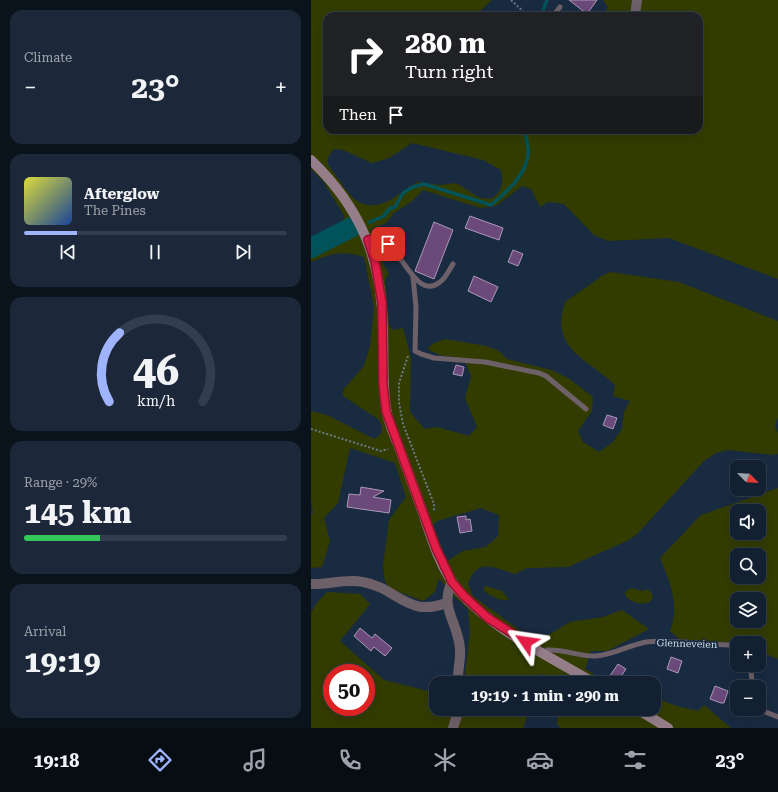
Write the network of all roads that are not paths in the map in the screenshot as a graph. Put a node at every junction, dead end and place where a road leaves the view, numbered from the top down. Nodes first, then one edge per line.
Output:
1 (637, 0) edge
2 (560, 7) dead end
3 (556, 12) edge
4 (636, 12) edge
5 (311, 160) edge
6 (368, 240) junction
7 (453, 264) dead end
8 (413, 277) junction
9 (586, 409) dead end
10 (452, 582) junction
11 (311, 584) edge
12 (446, 603) junction
13 (730, 646) edge
14 (545, 653) junction
15 (458, 676) edge
16 (582, 676) edge
17 (766, 712) edge
18 (457, 716) edge
19 (648, 716) edge
20 (778, 717) edge
21 (453, 728) edge
22 (668, 728) edge

1 - 4 street
2 - 3 lane
5 - 6 main road
6 - 8 lane
6 - 10 main road
7 - 8 lane
8 - 9 lane
10 - 12 street
10 - 14 main road
11 - 12 street
12 - 15 street
13 - 14 lane, Glenneveien
14 - 16 main road
17 - 20 lane
18 - 21 street
19 - 22 main road

